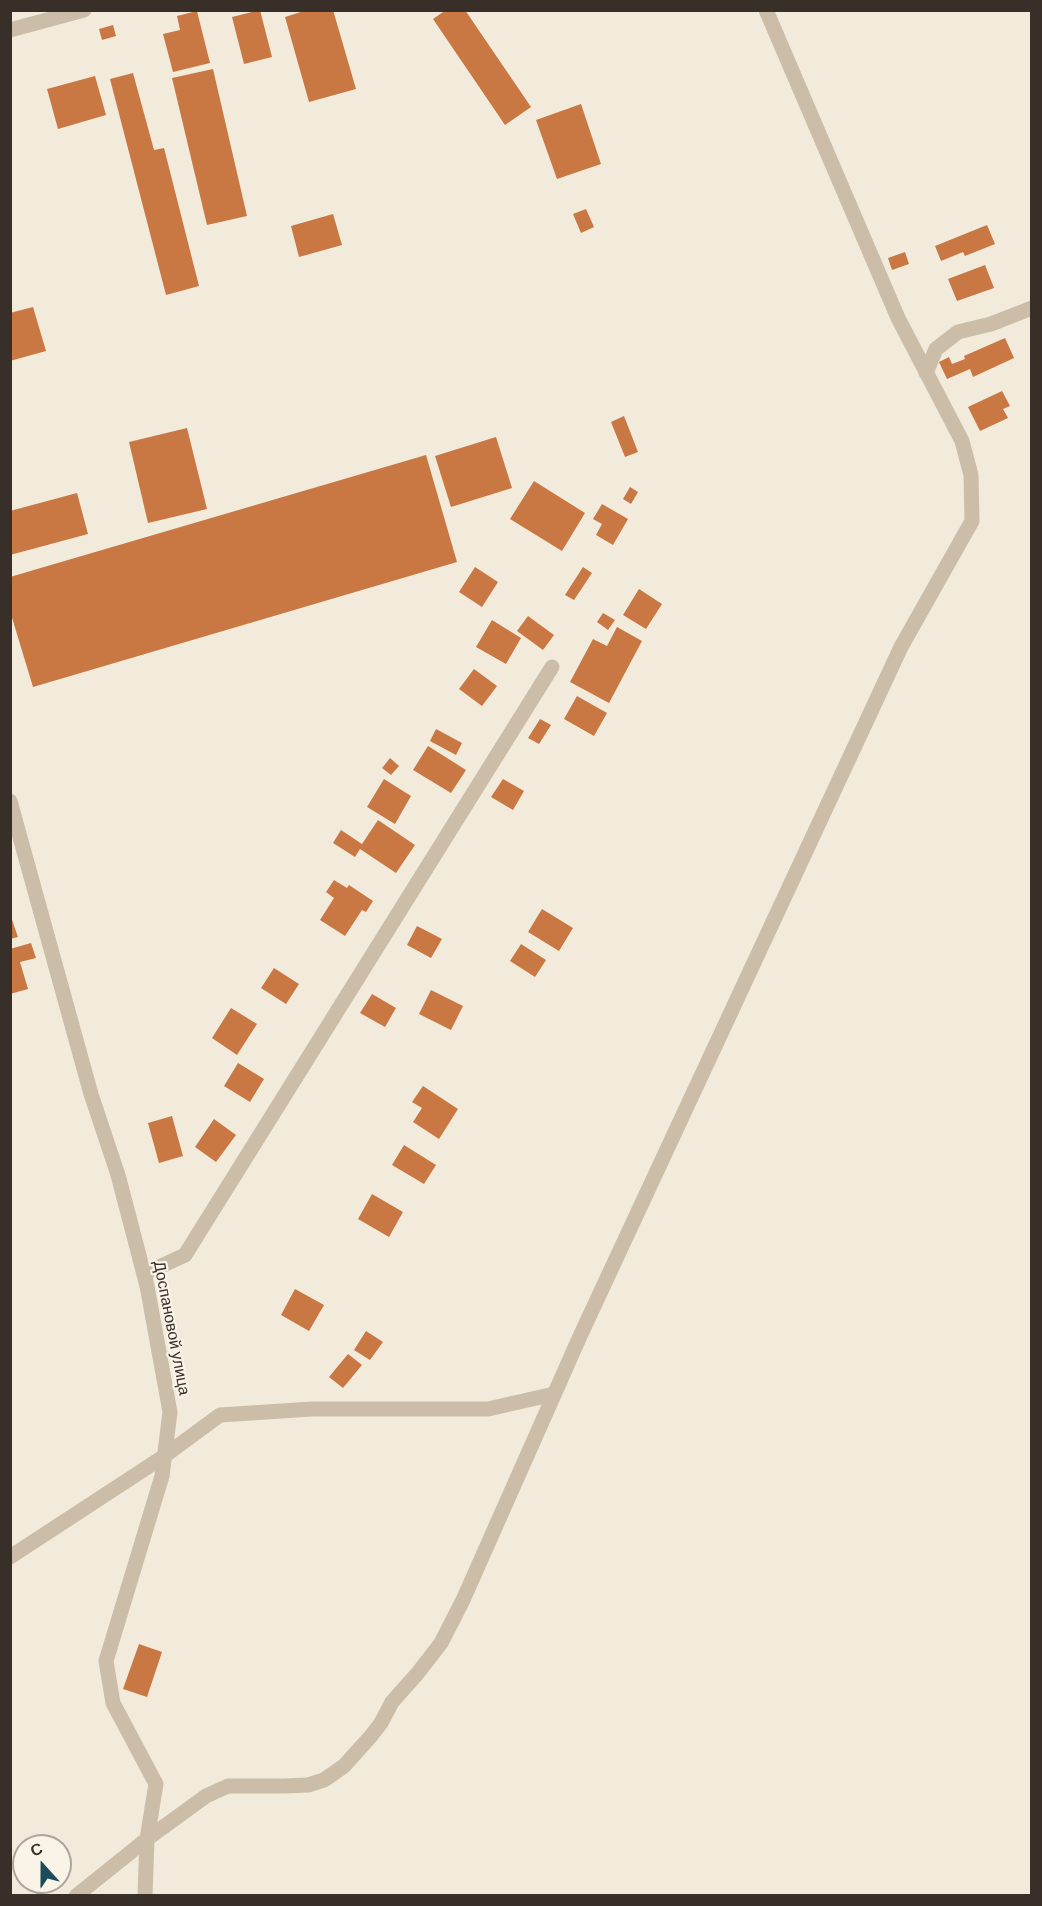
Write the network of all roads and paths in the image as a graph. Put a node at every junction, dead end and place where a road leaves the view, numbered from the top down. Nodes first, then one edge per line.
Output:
1 (84, 10) edge
2 (766, 10) edge
3 (10, 30) edge
4 (1032, 308) edge
5 (926, 372) junction
6 (552, 667) dead end
7 (10, 801) edge
8 (144, 1274) junction
9 (554, 1394) junction
10 (163, 1457) junction
11 (10, 1557) edge
12 (147, 1839) junction
13 (76, 1896) edge
14 (145, 1896) edge

1 - 3 street
2 - 5 street
4 - 5 street
5 - 9 street
6 - 8 street
7 - 8 street, Доспановой улица
8 - 10 street, Доспановой улица
9 - 10 street
9 - 12 street
10 - 11 street
10 - 12 street, Доспановой улица
12 - 13 street
12 - 14 street, Доспановой улица

